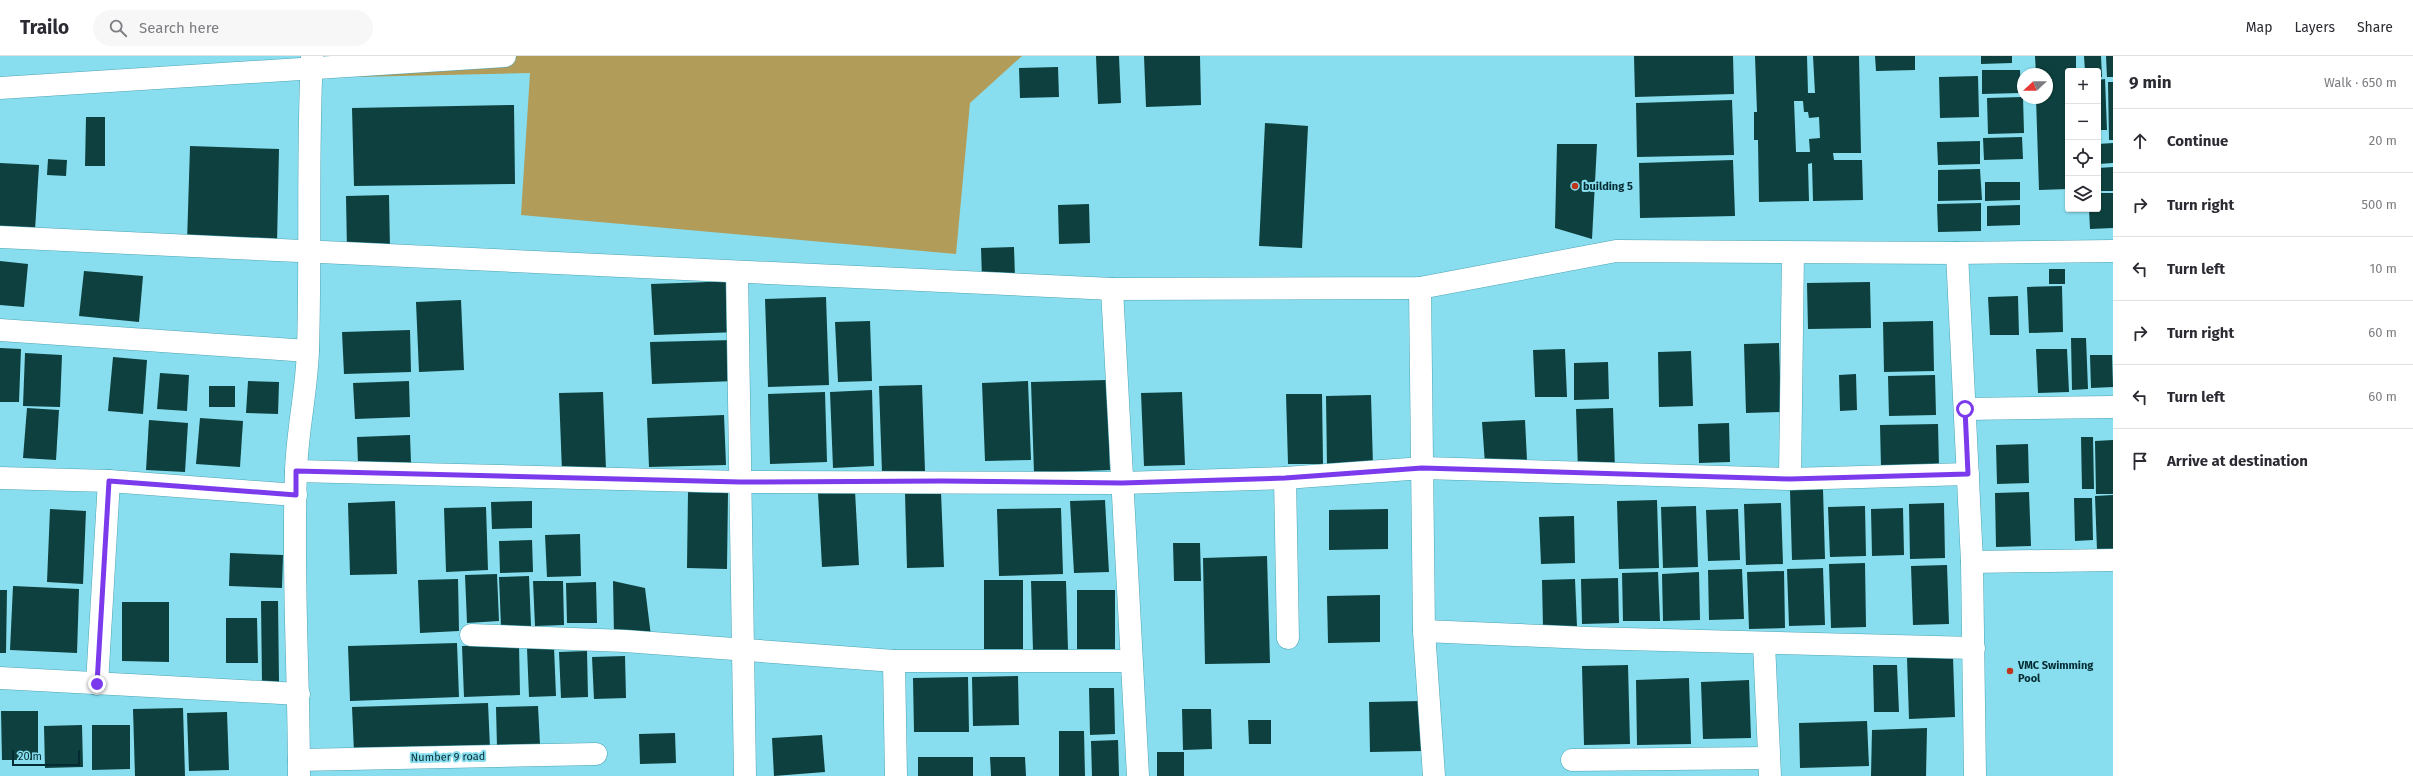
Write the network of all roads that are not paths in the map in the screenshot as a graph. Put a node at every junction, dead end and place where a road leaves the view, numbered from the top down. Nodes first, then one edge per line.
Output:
1 (505, 56) edge
2 (312, 62) edge
3 (0, 88) edge
4 (0, 238) edge
5 (2113, 251) edge
6 (308, 252) junction
7 (1793, 253) junction
8 (1957, 253) junction
9 (737, 272) junction
10 (1420, 288) junction
11 (1112, 289) junction
12 (0, 330) edge
13 (308, 351) junction
14 (2113, 407) edge
15 (1965, 409) junction
16 (1422, 468) junction
17 (296, 471) junction
18 (1968, 474) junction
19 (0, 478) edge
20 (1285, 478) junction
21 (1790, 479) junction
22 (109, 481) junction
23 (740, 482) junction
24 (1122, 483) junction
25 (296, 495) junction
26 (2113, 560) edge
27 (1972, 562) junction
28 (1424, 631) junction
29 (471, 635) dead end
30 (1288, 638) dead end
31 (1764, 643) junction
32 (1974, 648) junction
33 (743, 649) junction
34 (894, 661) junction
35 (1131, 661) junction
36 (0, 678) edge
37 (97, 684) junction
38 (299, 694) junction
39 (596, 754) dead end
40 (1572, 760) dead end
41 (1770, 767) edge
42 (299, 768) edge
43 (744, 776) edge
44 (896, 776) edge
45 (1138, 776) edge
46 (1434, 776) edge
47 (1975, 776) edge

1 - 2 street
2 - 3 street
2 - 6 street
4 - 6 street
5 - 8 street
6 - 9 street
6 - 13 street
7 - 8 street
7 - 10 street
7 - 21 street
8 - 15 street
9 - 11 street
9 - 23 street
10 - 11 street
10 - 16 street
11 - 24 street
12 - 13 street
13 - 17 street
14 - 15 street
15 - 18 street
16 - 20 street
16 - 21 street
16 - 28 street
17 - 23 street
17 - 25 street
18 - 21 street
18 - 27 street
19 - 22 street
20 - 24 street
20 - 30 street
22 - 25 street
22 - 37 street
23 - 24 street
23 - 33 street
24 - 35 street
25 - 38 street
26 - 27 street
27 - 32 street
28 - 31 street
28 - 46 street
29 - 33 street
31 - 32 street
31 - 41 street
32 - 47 street
33 - 34 street
33 - 43 street
34 - 35 street
34 - 44 street
35 - 45 street
36 - 37 street
37 - 38 street
38 - 42 street
39 - 42 street, Number 9 road
40 - 41 street

